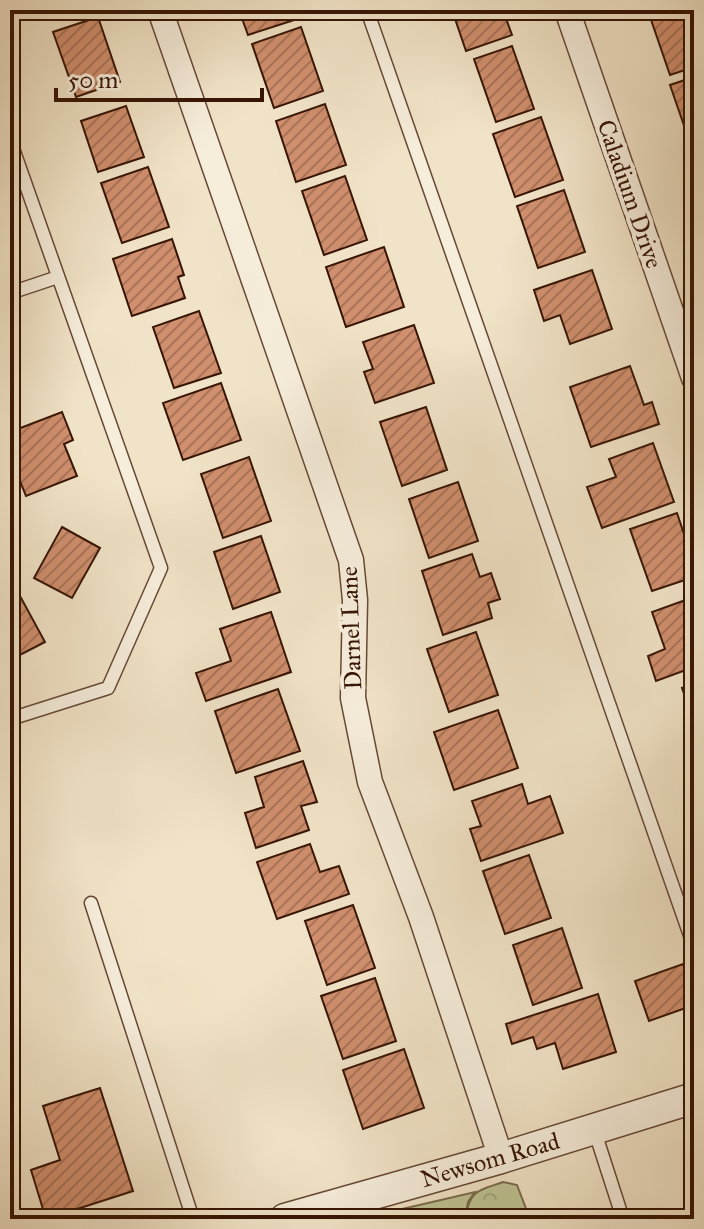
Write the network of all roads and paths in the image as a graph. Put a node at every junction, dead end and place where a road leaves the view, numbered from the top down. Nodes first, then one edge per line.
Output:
1 (160, 10) edge
2 (367, 10) edge
3 (567, 10) edge
4 (10, 140) edge
5 (58, 277) junction
6 (10, 293) edge
7 (694, 378) edge
8 (10, 719) edge
9 (91, 903) dead end
10 (694, 947) edge
11 (694, 1098) edge
12 (594, 1129) junction
13 (501, 1158) junction
14 (298, 1217) edge
15 (193, 1219) edge
16 (623, 1219) edge

1 - 13 street, Darnel Lane
2 - 10 lane
3 - 7 street, Caladium Drive
4 - 5 lane
5 - 6 lane
5 - 8 lane
9 - 15 lane
11 - 12 street, Newsom Road
12 - 13 street, Newsom Road
12 - 16 lane
13 - 14 street, Newsom Road

